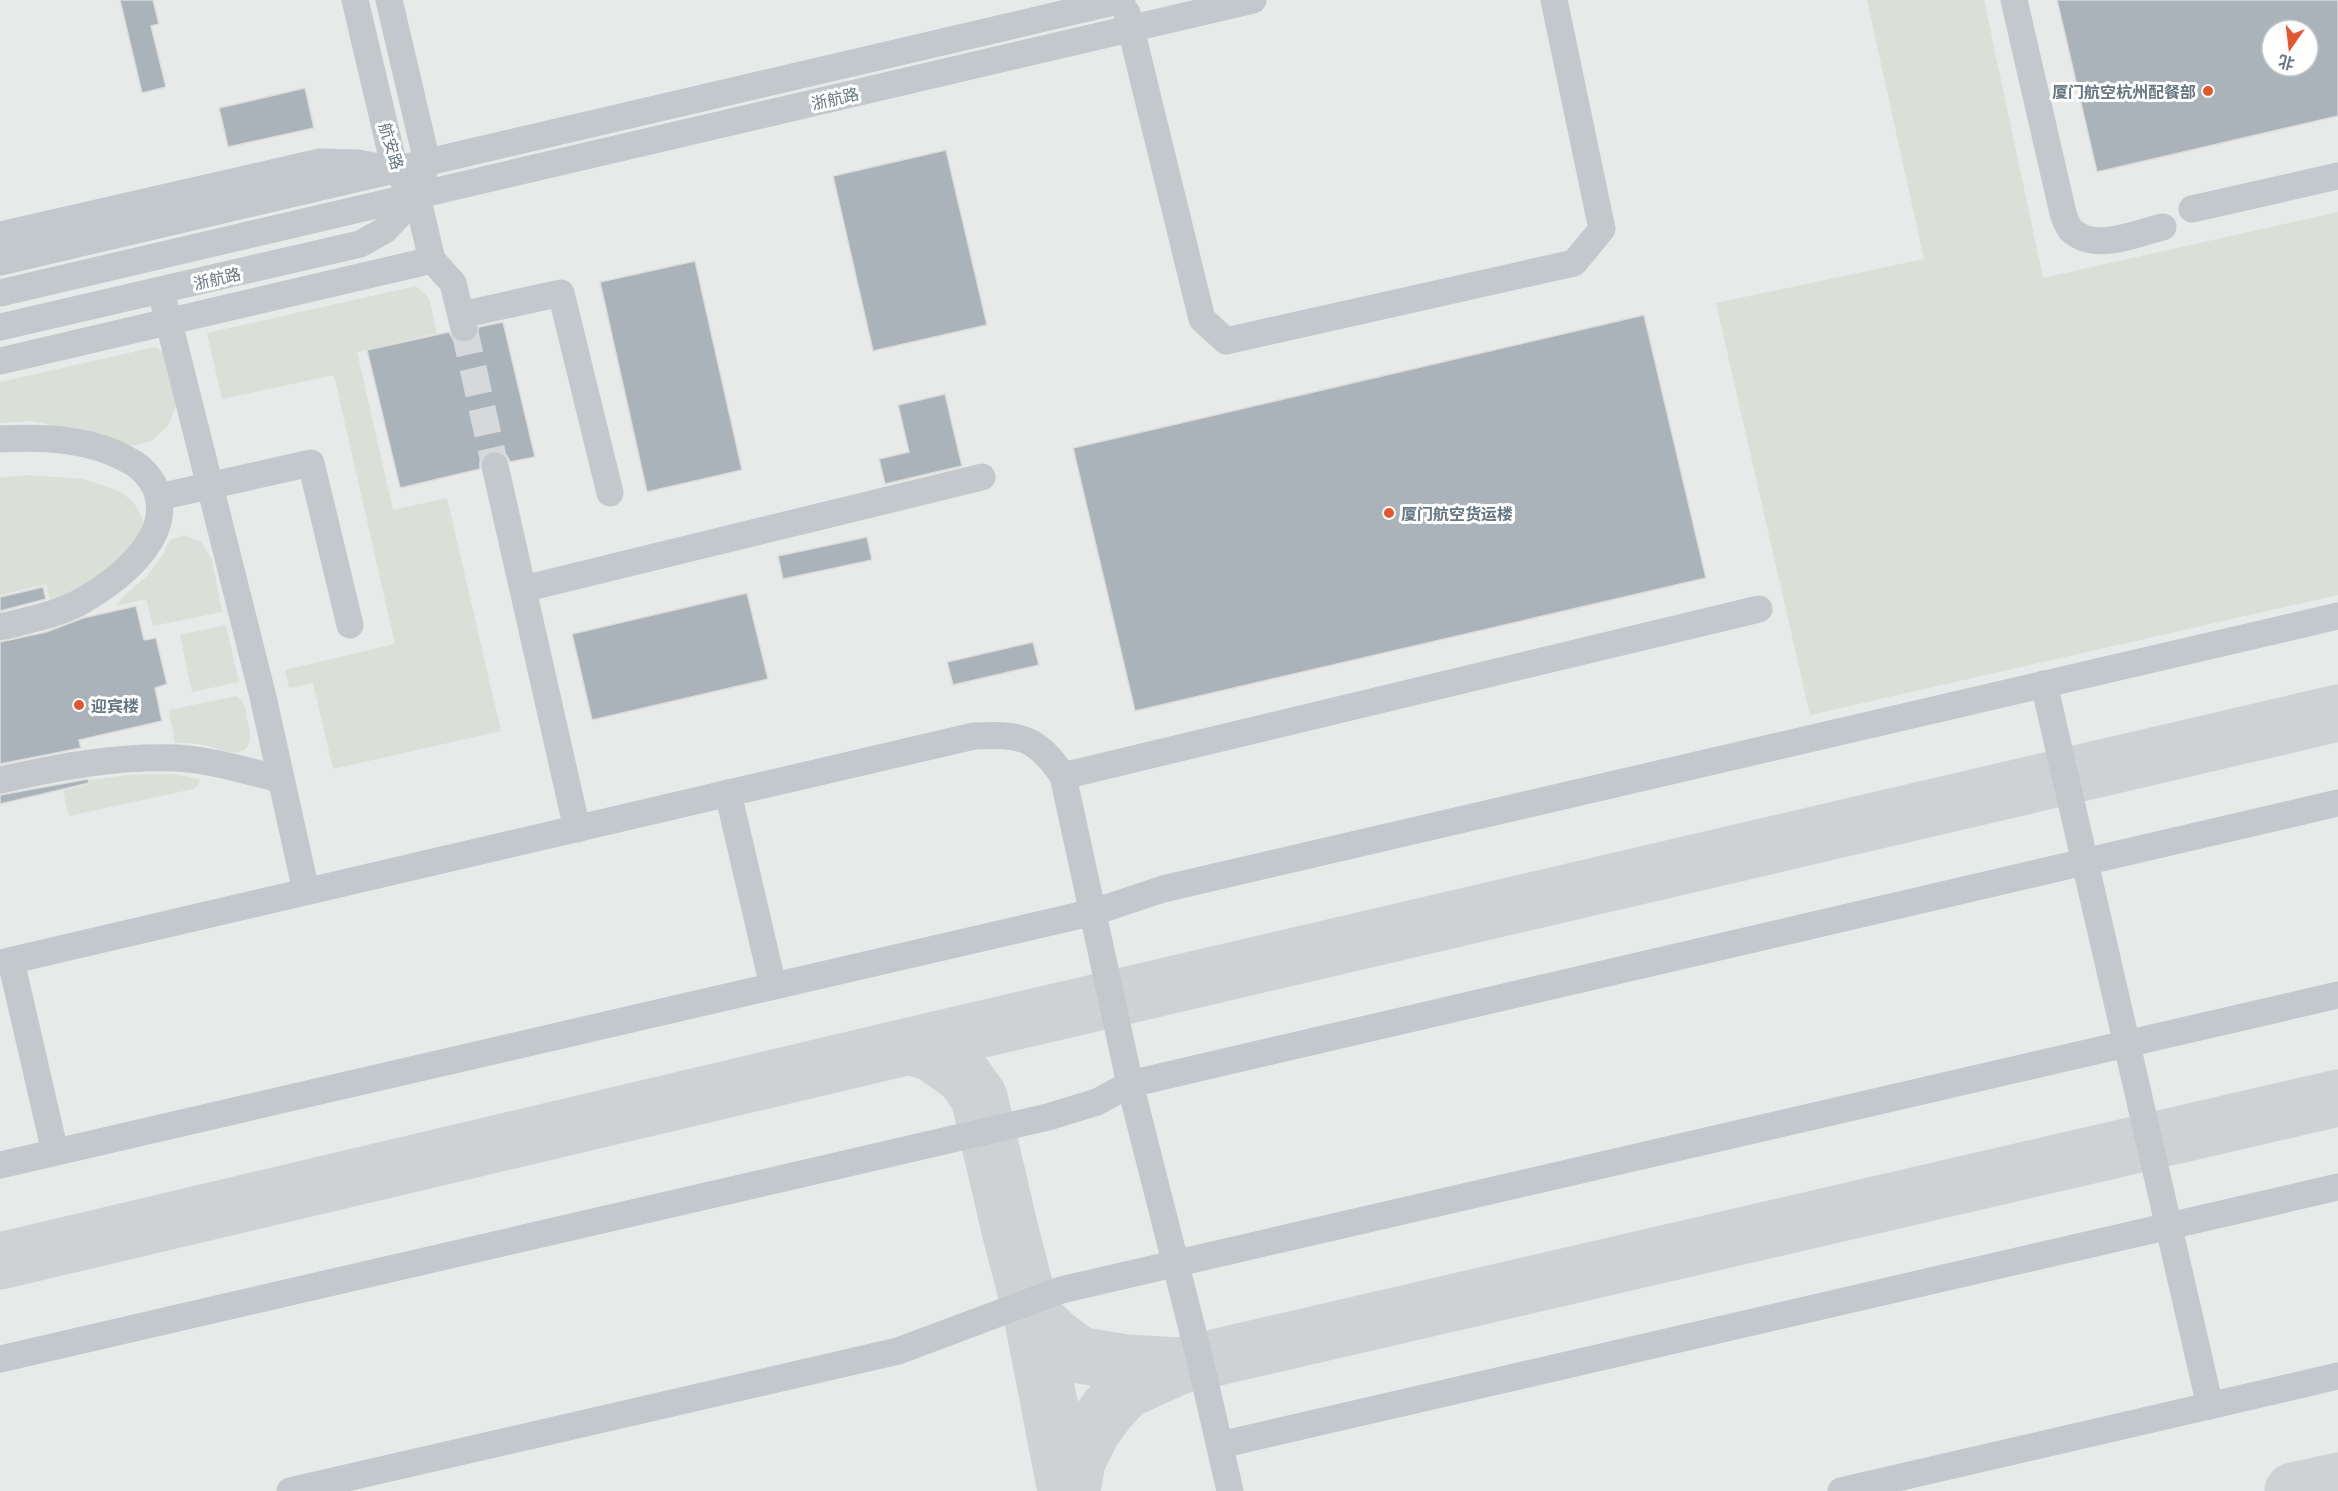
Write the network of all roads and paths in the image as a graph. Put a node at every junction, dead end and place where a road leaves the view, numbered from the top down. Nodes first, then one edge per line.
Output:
1 (355, 0) edge
2 (389, 0) edge
3 (1123, 0) edge
4 (1253, 0) edge
5 (1554, 0) edge
6 (2014, 0) edge
7 (1131, 28) junction
8 (427, 162) junction
9 (395, 170) junction
10 (2338, 176) edge
11 (417, 196) junction
12 (2192, 209) dead end
13 (2163, 227) dead end
14 (0, 236) edge
15 (432, 260) junction
16 (0, 262) edge
17 (161, 291) junction
18 (0, 293) edge
19 (168, 321) junction
20 (0, 327) edge
21 (0, 361) edge
22 (0, 439) edge
23 (495, 466) tunnel mouth
24 (982, 477) dead end
25 (210, 485) junction
26 (610, 493) dead end
27 (159, 497) junction
28 (523, 589) junction
29 (1759, 609) dead end
30 (2338, 616) edge
31 (350, 625) dead end
32 (0, 627) edge
33 (2044, 684) junction
34 (1063, 776) junction
35 (280, 779) junction
36 (0, 780) edge
37 (728, 794) junction
38 (2338, 803) edge
39 (577, 829) junction
40 (2084, 862) junction
41 (306, 891) junction
42 (1094, 912) junction
43 (5, 962) edge
44 (773, 986) junction
45 (2338, 995) edge
46 (2127, 1043) junction
47 (1130, 1084) junction
48 (55, 1152) junction
49 (0, 1165) edge
50 (2338, 1186) edge
51 (2169, 1225) junction
52 (1176, 1265) junction
53 (0, 1359) edge
54 (2338, 1376) edge
55 (2210, 1406) junction
56 (1220, 1446) junction
57 (290, 1491) edge
58 (1230, 1491) edge
59 (1841, 1491) edge

1 - 9 street, 航安路
2 - 8 street, 航安路
3 - 7 street
3 - 8 street, 浙航路
4 - 7 street, 浙航路
5 - 7 street
6 - 13 street
7 - 11 street, 浙航路
8 - 9 street, 浙航路
8 - 11 street, 航安路
9 - 11 street, 航安路
9 - 14 street, 浙航路
9 - 16 street, 浙航路
10 - 12 street
11 - 15 street
11 - 17 street, 浙航路
11 - 18 street, 浙航路
15 - 19 street
15 - 26 street
17 - 19 street
17 - 20 street, 浙航路
19 - 21 street
19 - 25 street
22 - 27 street
23 - 28 street
24 - 28 street
25 - 27 street
25 - 31 street
25 - 35 street
27 - 32 street
28 - 39 street
29 - 34 street
30 - 33 street
33 - 40 street
33 - 42 street
34 - 37 street
34 - 42 street
35 - 36 street
35 - 41 street
37 - 39 street
37 - 44 street
38 - 40 street
39 - 41 street
40 - 46 street
40 - 47 street
41 - 43 street
42 - 44 street
42 - 47 street
43 - 48 street
44 - 48 street
45 - 46 street
46 - 51 street
46 - 52 street
47 - 52 street
47 - 53 street
48 - 49 street
50 - 51 street
51 - 55 street
51 - 56 street
52 - 56 street
52 - 57 street
54 - 55 street
55 - 59 street
56 - 58 street

